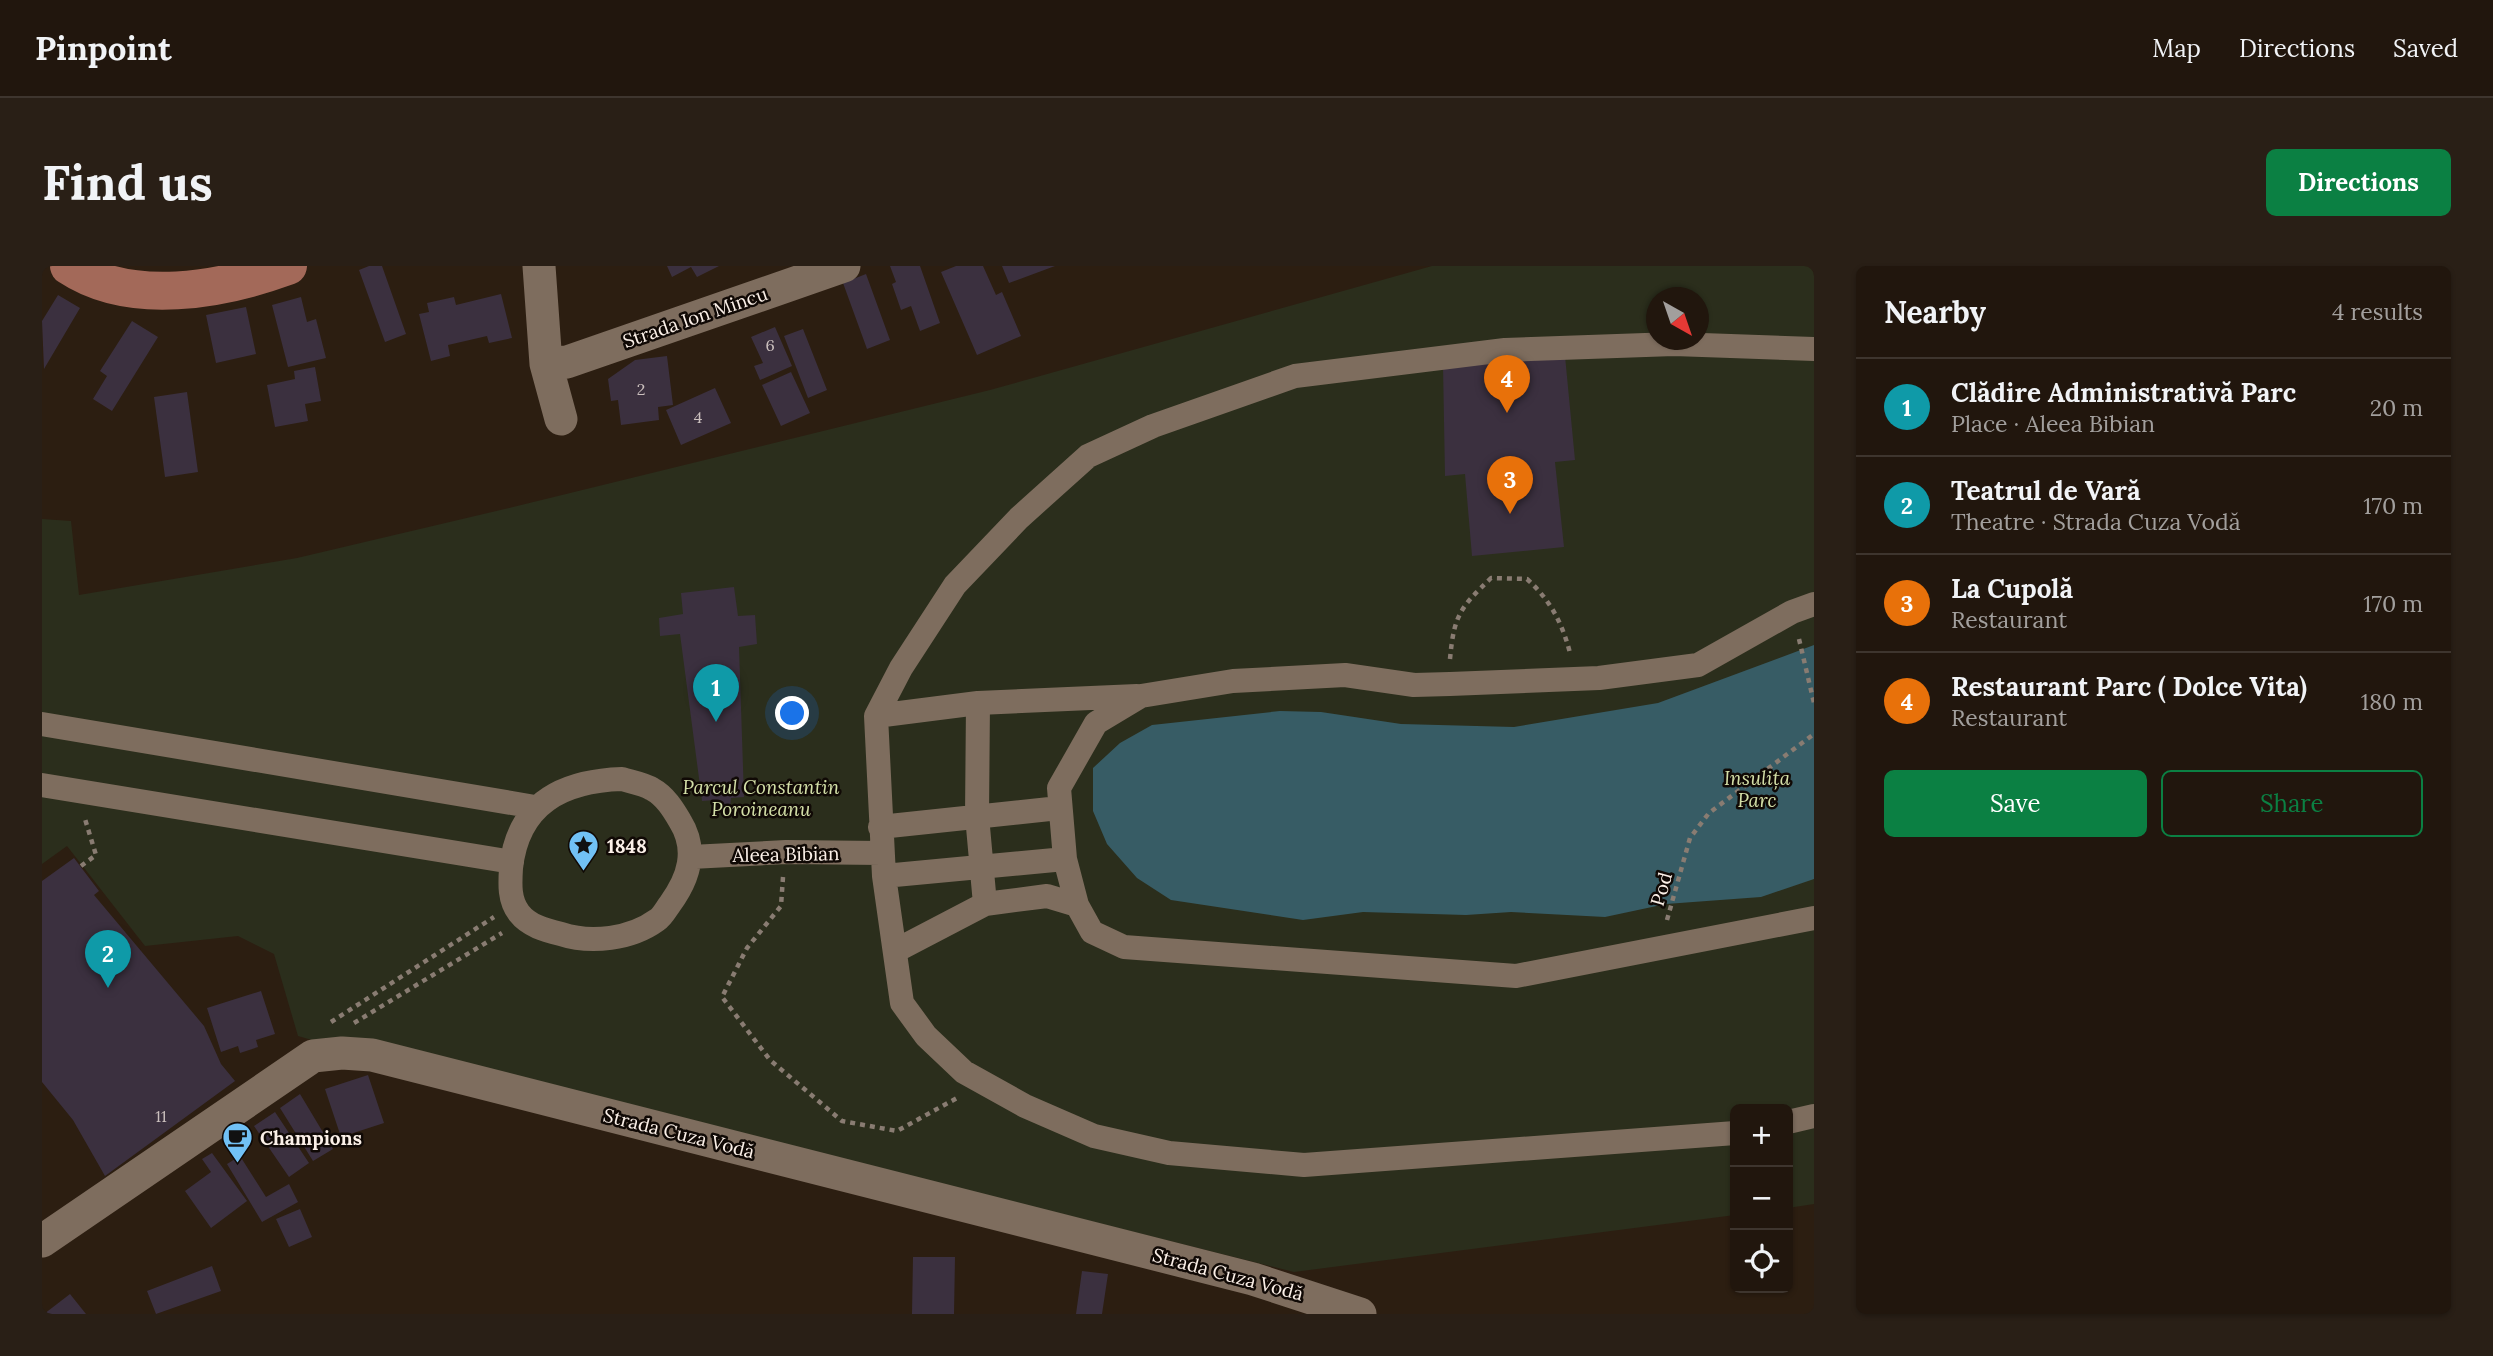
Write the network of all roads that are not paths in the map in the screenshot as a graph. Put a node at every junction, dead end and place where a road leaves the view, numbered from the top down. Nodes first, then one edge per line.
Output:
1 (69, 266) edge
2 (288, 266) edge
3 (539, 266) edge
4 (560, 266) edge
5 (844, 266) edge
6 (1814, 349) edge
7 (556, 363) junction
8 (1803, 608) edge
9 (1141, 696) junction
10 (978, 703) junction
11 (876, 716) junction
12 (42, 724) edge
13 (42, 785) edge
14 (535, 807) junction
15 (1059, 808) junction
16 (977, 816) junction
17 (880, 827) junction
18 (691, 857) junction
19 (1065, 859) junction
20 (512, 862) junction
21 (883, 865) junction
22 (981, 867) junction
23 (985, 904) junction
24 (1077, 905) junction
25 (1814, 918) edge
26 (895, 951) junction
27 (1814, 1116) edge
28 (1793, 1121) edge
29 (1730, 1133) edge
30 (42, 1241) edge
31 (1300, 1304) edge
32 (1360, 1314) edge

1 - 2 main road
3 - 7 street
4 - 7 street
5 - 7 street, Strada Ion Mincu
6 - 11 street
8 - 9 street
9 - 10 street
9 - 15 street
10 - 11 street
10 - 16 street
11 - 17 street
12 - 14 street
13 - 20 street
14 - 18 street
14 - 20 street
15 - 16 street
15 - 19 street
16 - 17 street
16 - 22 street
17 - 21 street
18 - 20 street
18 - 21 street, Aleea Bibian
19 - 22 street, Aleea Bibian
19 - 24 street
21 - 22 street, Aleea Bibian
21 - 26 street
22 - 23 street
23 - 24 street
23 - 26 street
24 - 25 street
26 - 29 street
27 - 28 street
30 - 31 street, Strada Cuza Vodă
31 - 32 street, Strada Cuza Vodă

